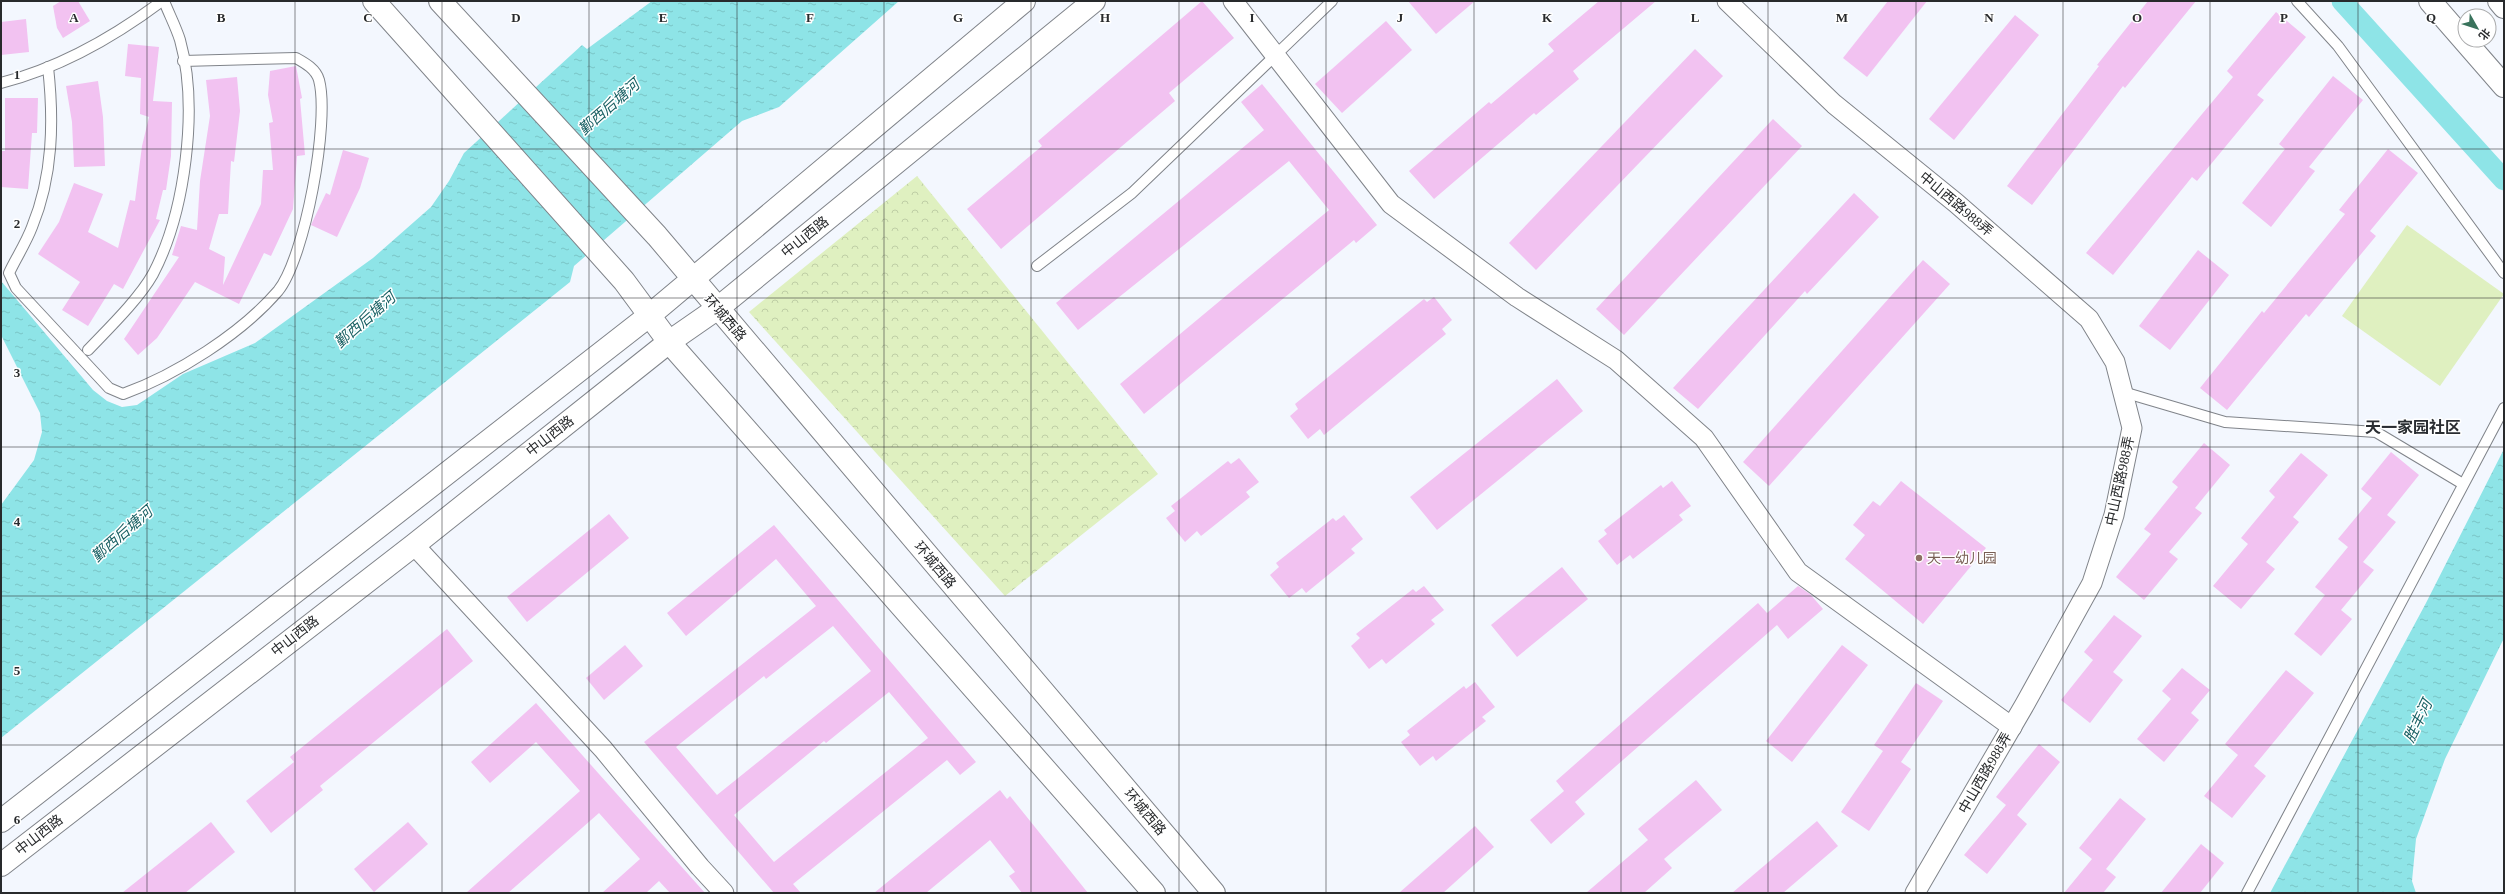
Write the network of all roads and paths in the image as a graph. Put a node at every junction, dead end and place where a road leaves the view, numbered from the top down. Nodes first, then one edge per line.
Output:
1 (163, 1) edge
2 (374, 1) edge
3 (440, 1) edge
4 (1024, 1) edge
5 (1094, 1) edge
6 (1233, 1) edge
7 (1332, 1) edge
8 (1727, 1) edge
9 (2297, 1) edge
10 (2430, 1) edge
11 (2499, 1) edge
12 (2504, 7) edge
13 (1276, 56) junction
14 (183, 61) junction
15 (48, 67) junction
16 (1, 84) edge
17 (2504, 86) edge
18 (1037, 266) dead end
19 (2504, 273) edge
20 (691, 278) junction
21 (718, 308) junction
22 (650, 315) junction
23 (669, 342) junction
24 (88, 350) dead end
25 (2123, 392) junction
26 (2504, 408) edge
27 (2464, 484) junction
28 (414, 545) junction
29 (2012, 726) junction
30 (1, 821) edge
31 (1, 865) edge
32 (724, 893) edge
33 (1154, 893) edge
34 (1214, 893) edge
35 (1915, 893) edge
36 (2247, 893) edge

1 - 14 lane
1 - 15 lane
2 - 22 main road
3 - 20 main road, 环城西路
4 - 20 main road
5 - 21 main road, 中山西路
6 - 13 street
7 - 13 lane
8 - 25 street, 中山西路988弄
9 - 19 lane
10 - 17 main road
11 - 12 main road
13 - 18 lane
13 - 29 street
14 - 15 lane
14 - 24 lane
15 - 16 lane
20 - 21 main road, 环城西路
20 - 22 main road
21 - 23 main road, 中山西路
21 - 34 main road, 环城西路
22 - 23 main road
22 - 30 main road
23 - 28 main road, 中山西路
23 - 33 main road
25 - 27 lane
25 - 29 street, 中山西路988弄
26 - 27 lane
27 - 36 lane
28 - 31 main road, 中山西路
28 - 32 street
29 - 35 street, 中山西路988弄

